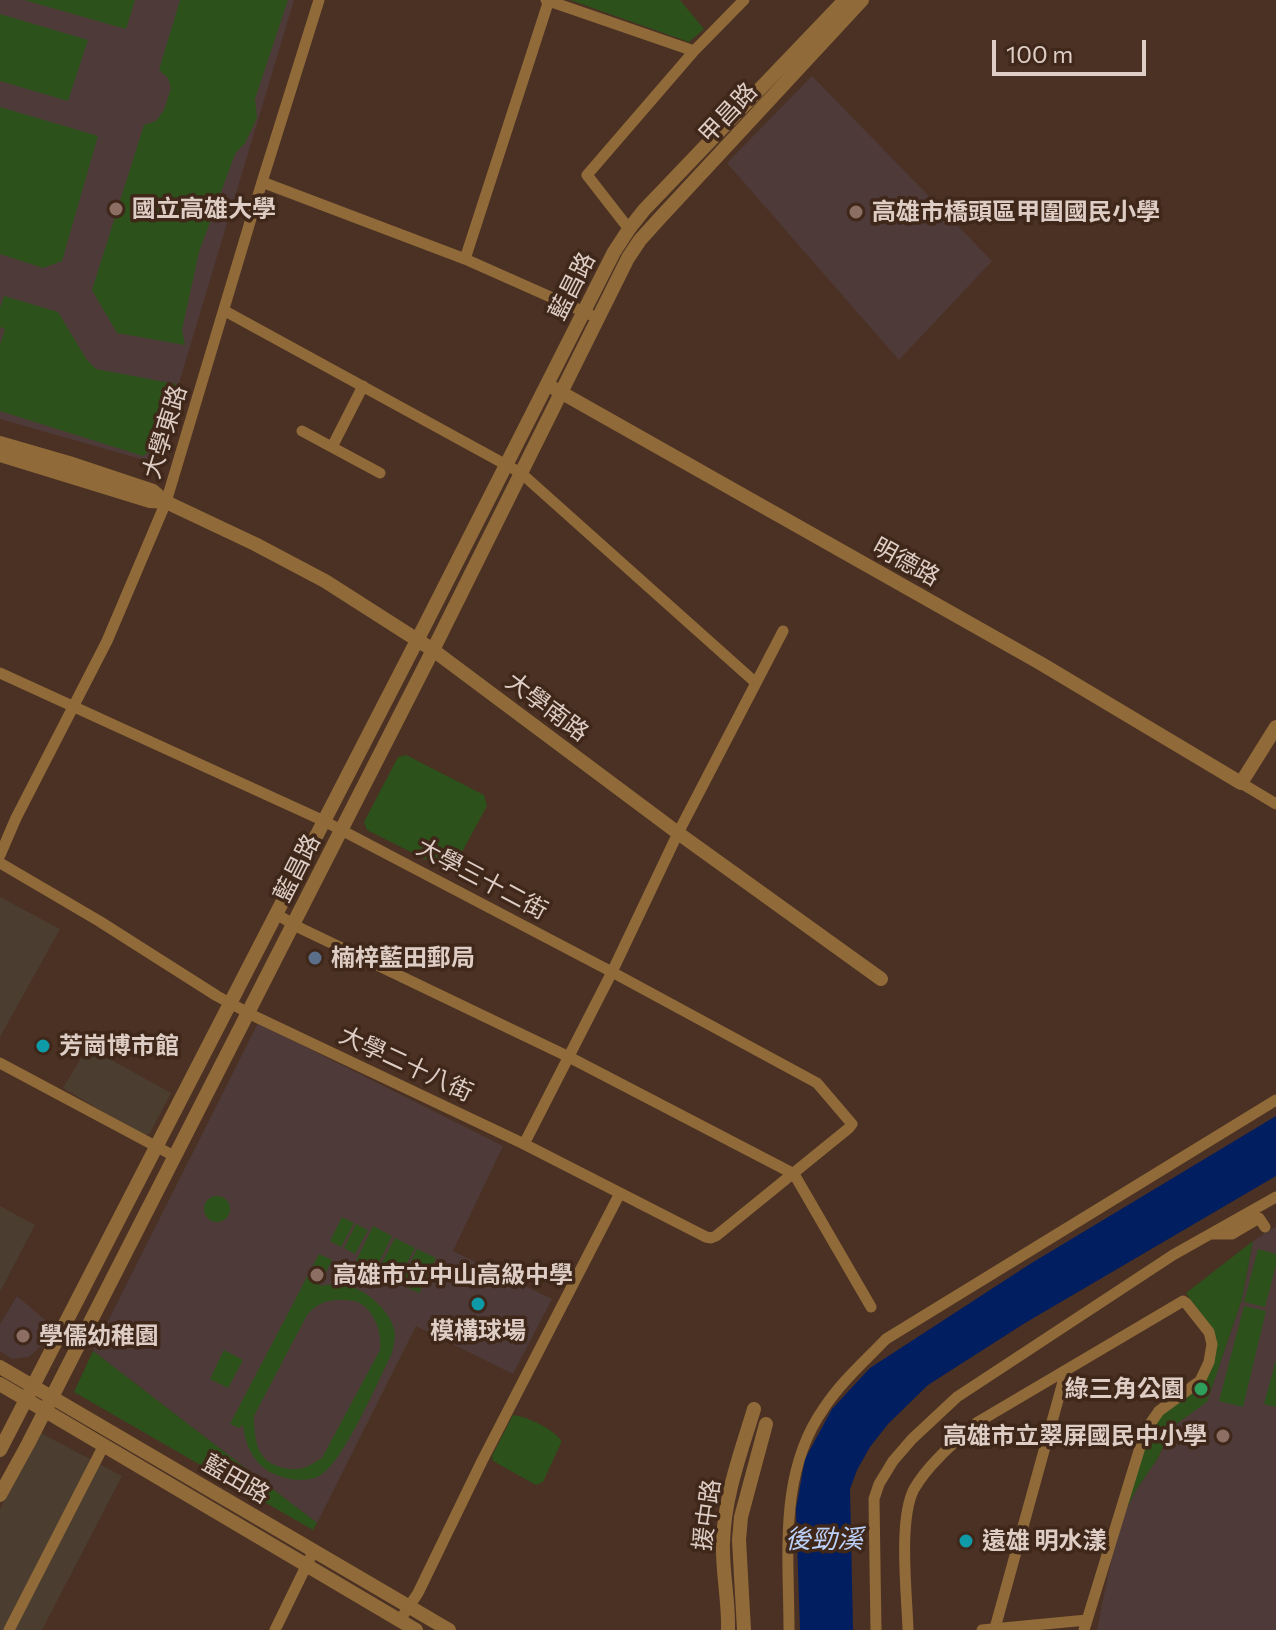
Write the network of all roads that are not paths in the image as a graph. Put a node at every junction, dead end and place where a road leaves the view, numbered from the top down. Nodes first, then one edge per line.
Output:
1 (319, 0) edge
2 (548, 0) edge
3 (744, 0) edge
4 (845, 0) edge
5 (862, 0) edge
6 (694, 51) junction
7 (262, 182) junction
8 (629, 229) junction
9 (621, 255) junction
10 (465, 259) junction
11 (225, 311) junction
12 (584, 311) junction
13 (598, 318) junction
14 (363, 386) junction
15 (547, 386) junction
16 (562, 393) junction
17 (302, 431) dead end
18 (0, 443) edge
19 (332, 447) junction
20 (0, 455) edge
21 (506, 464) junction
22 (380, 473) dead end
23 (521, 473) junction
24 (166, 502) junction
25 (783, 631) dead end
26 (418, 639) junction
27 (433, 650) junction
28 (0, 673) edge
29 (756, 683) junction
30 (74, 707) junction
31 (1276, 727) edge
32 (1241, 783) junction
33 (1276, 804) edge
34 (324, 821) junction
35 (341, 830) junction
36 (678, 833) junction
37 (0, 855) edge
38 (0, 863) edge
39 (276, 914) junction
40 (294, 924) junction
41 (612, 972) junction
42 (881, 979) dead end
43 (231, 1003) junction
44 (248, 1013) junction
45 (569, 1057) junction
46 (0, 1063) edge
47 (1276, 1100) edge
48 (524, 1144) junction
49 (157, 1146) junction
50 (174, 1156) junction
51 (794, 1174) junction
52 (619, 1195) junction
53 (1276, 1197) edge
54 (1265, 1227) dead end
55 (1213, 1234) junction
56 (871, 1307) dead end
57 (0, 1367) edge
58 (1066, 1371) junction
59 (0, 1384) edge
60 (30, 1392) junction
61 (52, 1396) junction
62 (754, 1409) dead end
63 (45, 1410) junction
64 (766, 1424) dead end
65 (104, 1445) junction
66 (0, 1450) edge
67 (0, 1495) edge
68 (314, 1550) junction
69 (307, 1565) junction
70 (409, 1607) junction
71 (400, 1620) junction
72 (1086, 1625) edge
73 (995, 1628) edge
74 (9, 1630) edge
75 (275, 1630) edge
76 (416, 1630) edge
77 (449, 1630) edge
78 (728, 1630) edge
79 (744, 1630) edge
80 (789, 1630) edge
81 (876, 1630) edge
82 (908, 1630) edge
83 (982, 1630) edge

1 - 7 street, 大學東路
2 - 6 street
2 - 10 street
3 - 6 street
4 - 8 street, 甲昌路
5 - 9 street, 甲昌路
6 - 8 street
7 - 10 street
7 - 11 street, 大學東路
8 - 9 street, 甲昌路
9 - 12 street, 藍昌路
9 - 13 street, 藍昌路
10 - 12 street
11 - 14 street
11 - 24 street, 大學東路
12 - 13 street
12 - 15 street, 藍昌路
13 - 16 street, 藍昌路
14 - 19 street
14 - 21 street
15 - 16 street, 明德路
15 - 21 street, 藍昌路
16 - 23 street, 藍昌路
16 - 32 street, 明德路
17 - 19 street
18 - 24 street, 大學南路
19 - 22 street
20 - 24 street, 大學南路
21 - 23 street
21 - 26 street, 藍昌路
23 - 27 street, 藍昌路
23 - 29 street
24 - 26 street, 大學南路
24 - 30 street, 大學東路
25 - 29 street
26 - 27 street, 大學南路
26 - 34 street, 藍昌路
27 - 35 street, 藍昌路
27 - 36 street, 大學南路
28 - 30 street, 大學三十二街
29 - 36 street
30 - 34 street, 大學三十二街
30 - 37 street, 大學東路
31 - 32 street
32 - 33 street
34 - 35 street, 大學三十二街
34 - 39 street, 藍昌路
35 - 40 street, 藍昌路
35 - 41 street, 大學三十二街
36 - 41 street
36 - 42 street, 大學南路
38 - 43 street, 大學二十八街
39 - 40 street
39 - 43 street, 藍昌路
40 - 44 street, 藍昌路
40 - 45 street
41 - 45 street
41 - 51 street, 大學三十二街
43 - 44 street, 大學二十八街
43 - 49 street, 藍昌路
44 - 48 street, 大學二十八街
44 - 50 street, 藍昌路
45 - 48 street
45 - 51 street
46 - 49 street
47 - 80 street
48 - 52 street, 大學二十八街
49 - 50 street
49 - 60 street, 藍昌路
50 - 61 street, 藍昌路
51 - 52 street, 大學二十八街
51 - 56 street
52 - 70 street
53 - 55 street
54 - 55 street
55 - 81 street
57 - 60 street, 藍田路
58 - 72 street
58 - 73 street
58 - 82 street
59 - 60 street, 藍田路
60 - 61 street, 藍田路
60 - 63 street, 藍田路
60 - 66 street, 藍昌路
61 - 63 street, 藍昌路
61 - 68 street, 藍田路
62 - 78 street, 援中路
63 - 65 street, 藍田路
63 - 67 street, 藍昌路
64 - 79 street, 援中路
65 - 69 street, 藍田路
65 - 74 street
68 - 69 street
68 - 70 street, 藍田路
69 - 71 street, 藍田路
69 - 75 street
70 - 71 street
70 - 77 street, 藍田路
71 - 76 street, 藍田路
72 - 73 street
73 - 83 street

